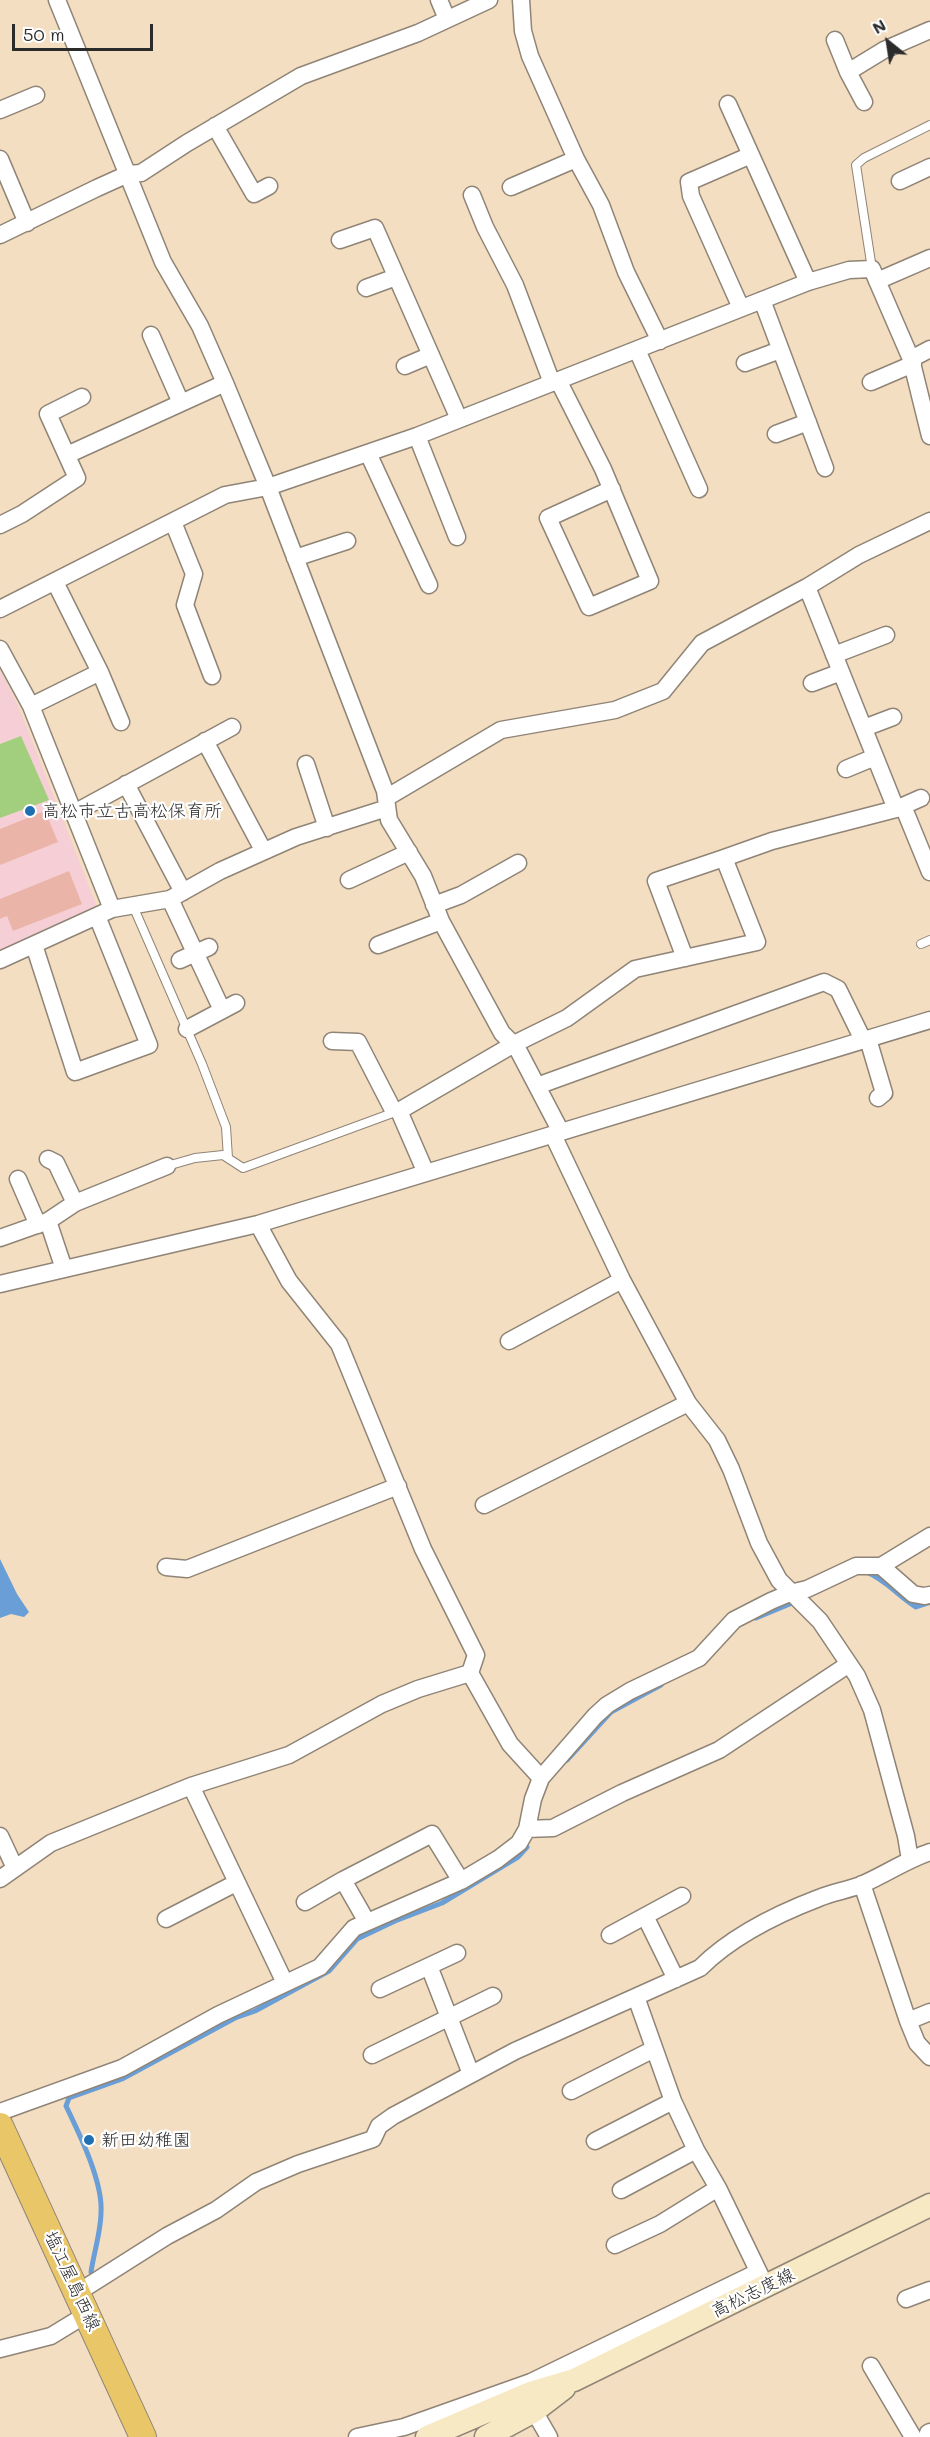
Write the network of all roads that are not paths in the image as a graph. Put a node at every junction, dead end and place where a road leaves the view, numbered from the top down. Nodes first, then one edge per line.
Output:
1 (57, 0) edge
2 (439, 0) edge
3 (489, 0) edge
4 (520, 0) edge
5 (447, 20) junction
6 (930, 30) edge
7 (836, 40) dead end
8 (848, 72) junction
9 (36, 95) dead end
10 (864, 102) dead end
11 (728, 104) dead end
12 (0, 110) edge
13 (930, 125) edge
14 (215, 126) junction
15 (751, 155) junction
16 (0, 159) edge
17 (576, 159) junction
18 (930, 167) edge
19 (128, 174) junction
20 (900, 181) dead end
21 (269, 186) dead end
22 (511, 187) dead end
23 (472, 195) dead end
24 (27, 223) junction
25 (0, 236) edge
26 (340, 240) dead end
27 (930, 258) edge
28 (875, 275) junction
29 (396, 277) junction
30 (807, 282) junction
31 (366, 288) dead end
32 (762, 300) junction
33 (741, 308) junction
34 (151, 335) dead end
35 (660, 341) junction
36 (930, 349) edge
37 (637, 350) junction
38 (780, 350) junction
39 (431, 355) junction
40 (912, 361) junction
41 (745, 363) dead end
42 (405, 366) dead end
43 (555, 382) junction
44 (871, 382) dead end
45 (225, 383) junction
46 (82, 397) dead end
47 (181, 403) junction
48 (459, 419) junction
49 (807, 422) junction
50 (776, 434) dead end
51 (417, 436) junction
52 (930, 436) edge
53 (368, 453) junction
54 (67, 455) junction
55 (825, 468) dead end
56 (268, 487) junction
57 (612, 489) junction
58 (699, 489) dead end
59 (930, 521) edge
60 (173, 522) junction
61 (0, 525) edge
62 (457, 537) dead end
63 (347, 541) dead end
64 (295, 558) junction
65 (55, 582) junction
66 (429, 585) dead end
67 (807, 587) junction
68 (0, 609) edge
69 (886, 636) dead end
70 (0, 649) edge
71 (834, 656) junction
72 (100, 672) junction
73 (841, 672) junction
74 (212, 676) dead end
75 (812, 683) dead end
76 (31, 706) junction
77 (893, 717) dead end
78 (121, 722) dead end
79 (232, 727) dead end
80 (864, 729) junction
81 (205, 741) junction
82 (875, 757) junction
83 (306, 764) dead end
84 (846, 769) dead end
85 (126, 784) junction
86 (921, 798) dead end
87 (386, 803) junction
88 (900, 808) junction
89 (74, 813) junction
90 (327, 828) junction
91 (263, 850) junction
92 (409, 852) junction
93 (724, 858) junction
94 (518, 863) dead end
95 (930, 872) edge
96 (349, 880) dead end
97 (176, 896) junction
98 (434, 905) junction
99 (133, 906) junction
100 (105, 913) junction
101 (441, 921) junction
102 (930, 940) edge
103 (921, 944) dead end
104 (34, 945) junction
105 (378, 945) dead end
106 (685, 958) junction
107 (0, 960) edge
108 (930, 1020) edge
109 (187, 1029) junction
110 (866, 1039) junction
111 (332, 1041) dead end
112 (514, 1044) junction
113 (537, 1086) junction
114 (878, 1098) dead end
115 (399, 1111) junction
116 (557, 1133) junction
117 (228, 1158) junction
118 (48, 1159) dead end
119 (166, 1166) joint
120 (426, 1173) junction
121 (18, 1179) dead end
122 (75, 1203) junction
123 (43, 1223) junction
124 (258, 1224) junction
125 (0, 1238) edge
126 (64, 1269) junction
127 (622, 1280) junction
128 (0, 1284) edge
129 (510, 1341) dead end
130 (688, 1402) junction
131 (398, 1486) junction
132 (484, 1504) dead end
133 (930, 1536) edge
134 (880, 1566) junction
135 (166, 1567) dead end
136 (930, 1595) edge
137 (797, 1598) junction
138 (849, 1664) junction
139 (470, 1673) junction
140 (541, 1778) junction
141 (191, 1786) junction
142 (527, 1829) junction
143 (0, 1836) edge
144 (930, 1852) edge
145 (910, 1860) junction
146 (15, 1868) junction
147 (0, 1879) edge
148 (343, 1880) junction
149 (460, 1881) junction
150 (236, 1883) junction
151 (862, 1884) junction
152 (682, 1896) dead end
153 (305, 1902) dead end
154 (645, 1916) junction
155 (166, 1919) dead end
156 (367, 1922) junction
157 (610, 1935) dead end
158 (457, 1953) dead end
159 (429, 1966) junction
160 (676, 1979) junction
161 (285, 1983) junction
162 (380, 1989) dead end
163 (493, 1996) dead end
164 (636, 1997) junction
165 (930, 2012) edge
166 (449, 2018) junction
167 (908, 2021) junction
168 (654, 2049) junction
169 (372, 2055) dead end
170 (930, 2057) edge
171 (471, 2074) junction
172 (572, 2091) dead end
173 (673, 2101) junction
174 (0, 2112) edge
175 (0, 2126) edge
176 (594, 2141) dead end
177 (696, 2150) junction
178 (718, 2188) junction
179 (621, 2190) dead end
180 (930, 2205) edge
181 (615, 2245) dead end
182 (762, 2280) junction
183 (930, 2290) edge
184 (906, 2299) dead end
185 (82, 2304) junction
186 (0, 2349) edge
187 (871, 2366) dead end
188 (574, 2380) junction
189 (534, 2411) junction
190 (924, 2434) edge
191 (143, 2437) edge
192 (357, 2437) edge
193 (427, 2437) edge
194 (486, 2437) edge
195 (549, 2437) edge

1 - 19 street
2 - 5 street
3 - 5 street
4 - 17 street
5 - 14 street
6 - 8 street
7 - 8 street
8 - 10 street
9 - 12 street
11 - 15 street
13 - 28 lane
14 - 19 street
14 - 21 street
15 - 30 street
15 - 33 street
16 - 24 street
17 - 22 street
17 - 35 street
18 - 20 street
19 - 24 street
19 - 45 street
23 - 43 street
24 - 25 street
26 - 29 street
27 - 28 street
28 - 30 street
28 - 40 street
29 - 31 street
29 - 39 street
30 - 32 street
32 - 33 street
32 - 38 street
33 - 35 street
34 - 47 street
35 - 37 street
36 - 40 street
37 - 43 street
37 - 58 street
38 - 41 street
38 - 49 street
39 - 42 street
39 - 48 street
40 - 44 street
40 - 52 street
43 - 48 street
43 - 57 street
45 - 47 street
45 - 56 street
46 - 54 street
47 - 54 street
48 - 51 street
49 - 50 street
49 - 55 street
51 - 53 street
51 - 62 street
53 - 56 street
53 - 66 street
54 - 61 street
56 - 60 street
56 - 64 street
57 - 57 street
59 - 67 street
60 - 65 street
60 - 74 street
63 - 64 street
64 - 87 street
65 - 68 street
65 - 72 street
67 - 71 street
67 - 87 street
69 - 71 street
70 - 76 street
71 - 73 street
72 - 76 street
72 - 78 street
73 - 75 street
73 - 80 street
76 - 89 street
77 - 80 street
79 - 81 street
80 - 82 street
81 - 85 street
81 - 91 street
82 - 84 street
82 - 88 street
83 - 90 street
85 - 89 street
85 - 97 street
86 - 88 street
87 - 90 street
87 - 92 street
88 - 93 street
88 - 95 street
89 - 100 street
90 - 91 street
91 - 97 street
92 - 96 street
92 - 98 street
93 - 106 street
93 - 106 street
94 - 98 street
97 - 99 street
97 - 109 street
98 - 101 street
99 - 100 street
99 - 109 lane
100 - 104 street
100 - 104 street
101 - 105 street
101 - 112 street
102 - 103 lane
104 - 107 street
106 - 112 street
108 - 110 street
109 - 117 lane
110 - 113 street
110 - 114 street
110 - 116 street
111 - 115 street
112 - 113 street
112 - 115 street
113 - 116 street
115 - 117 lane
115 - 120 street
116 - 120 street
116 - 127 street
117 - 119 lane
118 - 122 street
119 - 122 street
120 - 124 street
121 - 123 street
122 - 123 street
123 - 125 street
123 - 126 street
124 - 126 street
124 - 131 street
126 - 128 street
127 - 129 street
127 - 130 street
130 - 132 street
130 - 137 street
131 - 135 street
131 - 139 street
133 - 134 street
134 - 136 street
134 - 137 street
137 - 138 street
137 - 140 street
138 - 142 street
138 - 145 street
139 - 140 street
139 - 141 street
140 - 142 street
141 - 146 street
141 - 150 street
142 - 149 street
143 - 146 street
144 - 145 street
145 - 151 street
146 - 147 street
148 - 149 street
148 - 153 street
148 - 156 street
149 - 156 street
150 - 155 street
150 - 161 street
151 - 160 street
151 - 167 street
152 - 154 street
154 - 157 street
154 - 160 street
156 - 161 street
158 - 159 street
159 - 162 street
159 - 166 street
160 - 164 street
161 - 174 street
163 - 166 street
164 - 168 street
164 - 171 street
165 - 167 street
166 - 169 street
166 - 171 street
167 - 170 street
168 - 172 street
168 - 173 street
171 - 185 street
173 - 176 street
173 - 177 street
175 - 185 main road, 塩江屋島西線
177 - 178 street
177 - 179 street
178 - 181 street
178 - 182 street
180 - 182 main road, 高松志度線
182 - 188 main road, 高松志度線
182 - 192 street
183 - 184 street
185 - 186 street
185 - 191 main road, 塩江屋島西線
187 - 190 street
188 - 189 main road, 高松志度線
188 - 193 main road, 高松志度線
189 - 194 main road, 高松志度線
189 - 195 street

